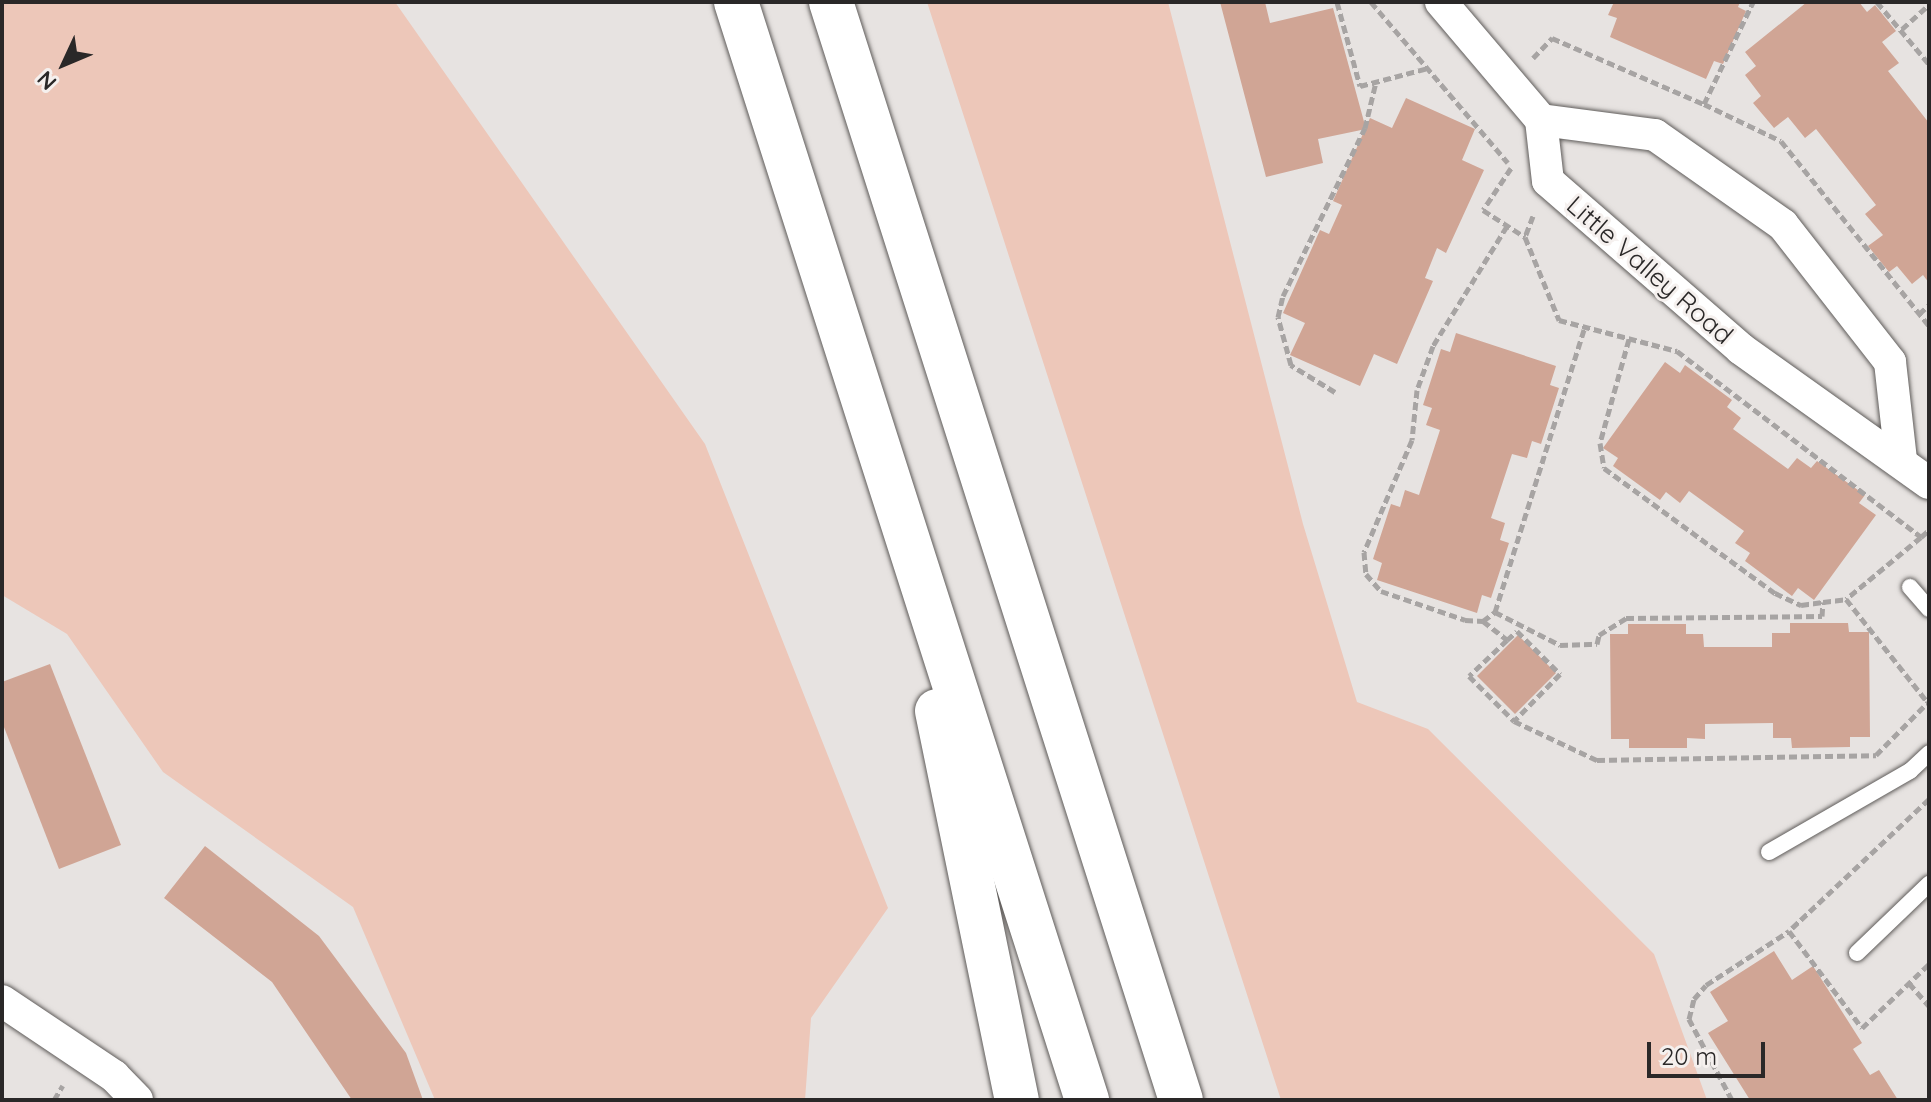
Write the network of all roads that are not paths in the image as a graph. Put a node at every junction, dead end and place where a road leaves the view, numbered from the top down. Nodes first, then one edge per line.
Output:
1 (736, 2) edge
2 (831, 2) edge
3 (1441, 2) edge
4 (1541, 120) junction
5 (1901, 460) junction
6 (1929, 483) edge
7 (891, 486) junction
8 (1910, 587) dead end
9 (1929, 609) edge
10 (1929, 753) edge
11 (1769, 852) dead end
12 (1929, 884) edge
13 (1857, 953) dead end
14 (2, 1001) edge
15 (137, 1100) edge
16 (1017, 1100) edge
17 (1087, 1100) edge
18 (1181, 1100) edge

1 - 7 highway
2 - 18 highway
3 - 4 street
4 - 5 street, Little Valley Road
4 - 5 street
5 - 6 street, Little Valley Road
7 - 16 highway
7 - 17 highway
8 - 9 lane
10 - 11 lane
12 - 13 lane
14 - 15 street

